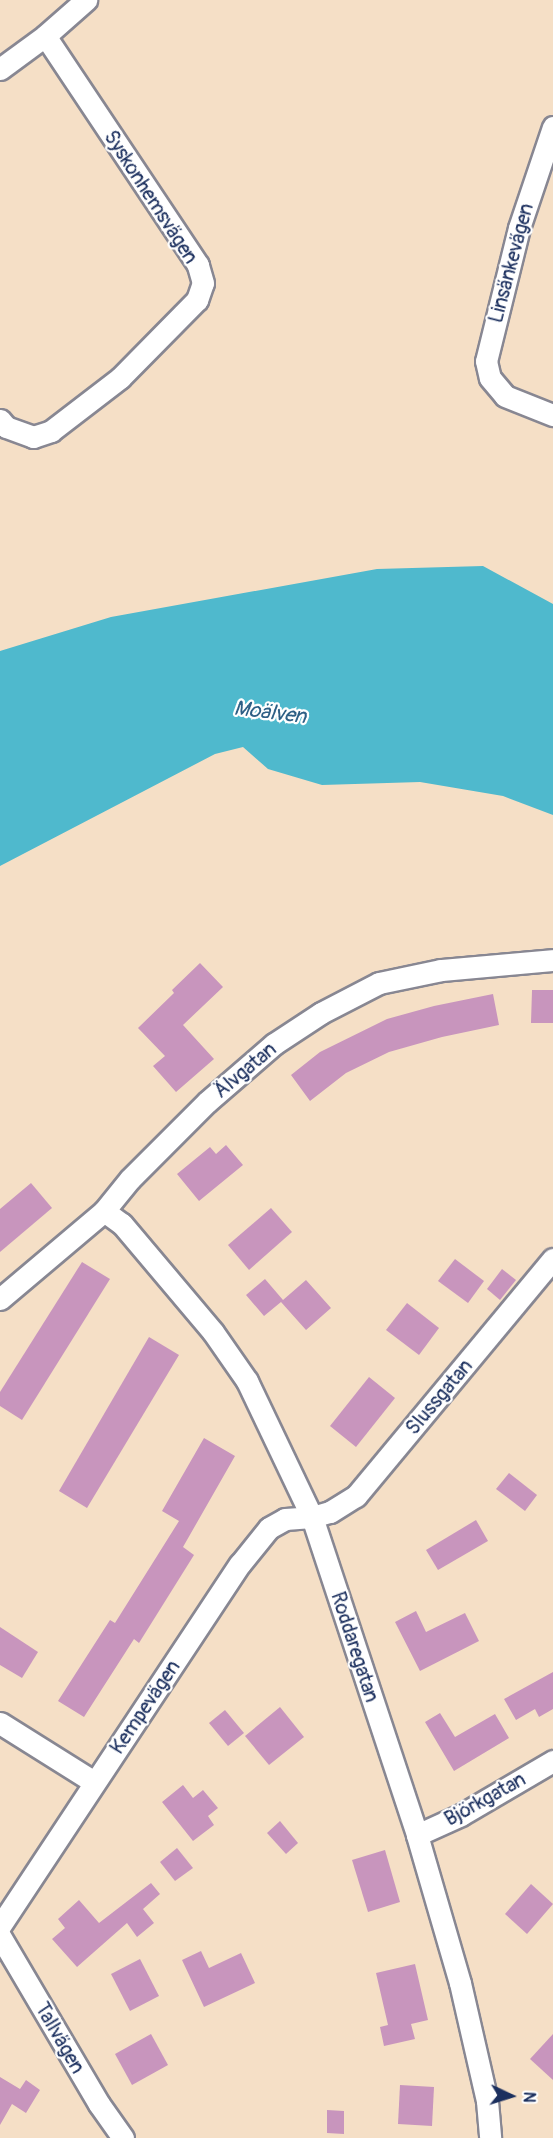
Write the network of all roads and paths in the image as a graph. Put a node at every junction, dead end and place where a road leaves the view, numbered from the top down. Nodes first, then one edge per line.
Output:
1 (86, 0) edge
2 (45, 36) junction
3 (0, 69) edge
4 (553, 128) edge
5 (553, 415) edge
6 (0, 420) edge
7 (553, 960) edge
8 (104, 1211) junction
9 (553, 1259) edge
10 (0, 1299) edge
11 (312, 1517) junction
12 (0, 1723) edge
13 (553, 1761) edge
14 (94, 1782) junction
15 (417, 1835) junction
16 (0, 1926) edge
17 (0, 1936) edge
18 (123, 2138) edge
19 (490, 2138) edge

1 - 2 street
2 - 3 street
2 - 6 street, Syskonhemsvägen
4 - 5 street, Linsänkevägen
7 - 8 street, Älvgatan
8 - 10 street, Älvgatan
8 - 11 street, Roddaregatan
9 - 11 street, Slussgatan
11 - 14 street, Kempevägen
11 - 15 street, Roddaregatan
12 - 14 street
13 - 15 street, Björkgatan
14 - 16 street, Kempevägen
15 - 19 street, Roddaregatan
17 - 18 street, Tallvägen

